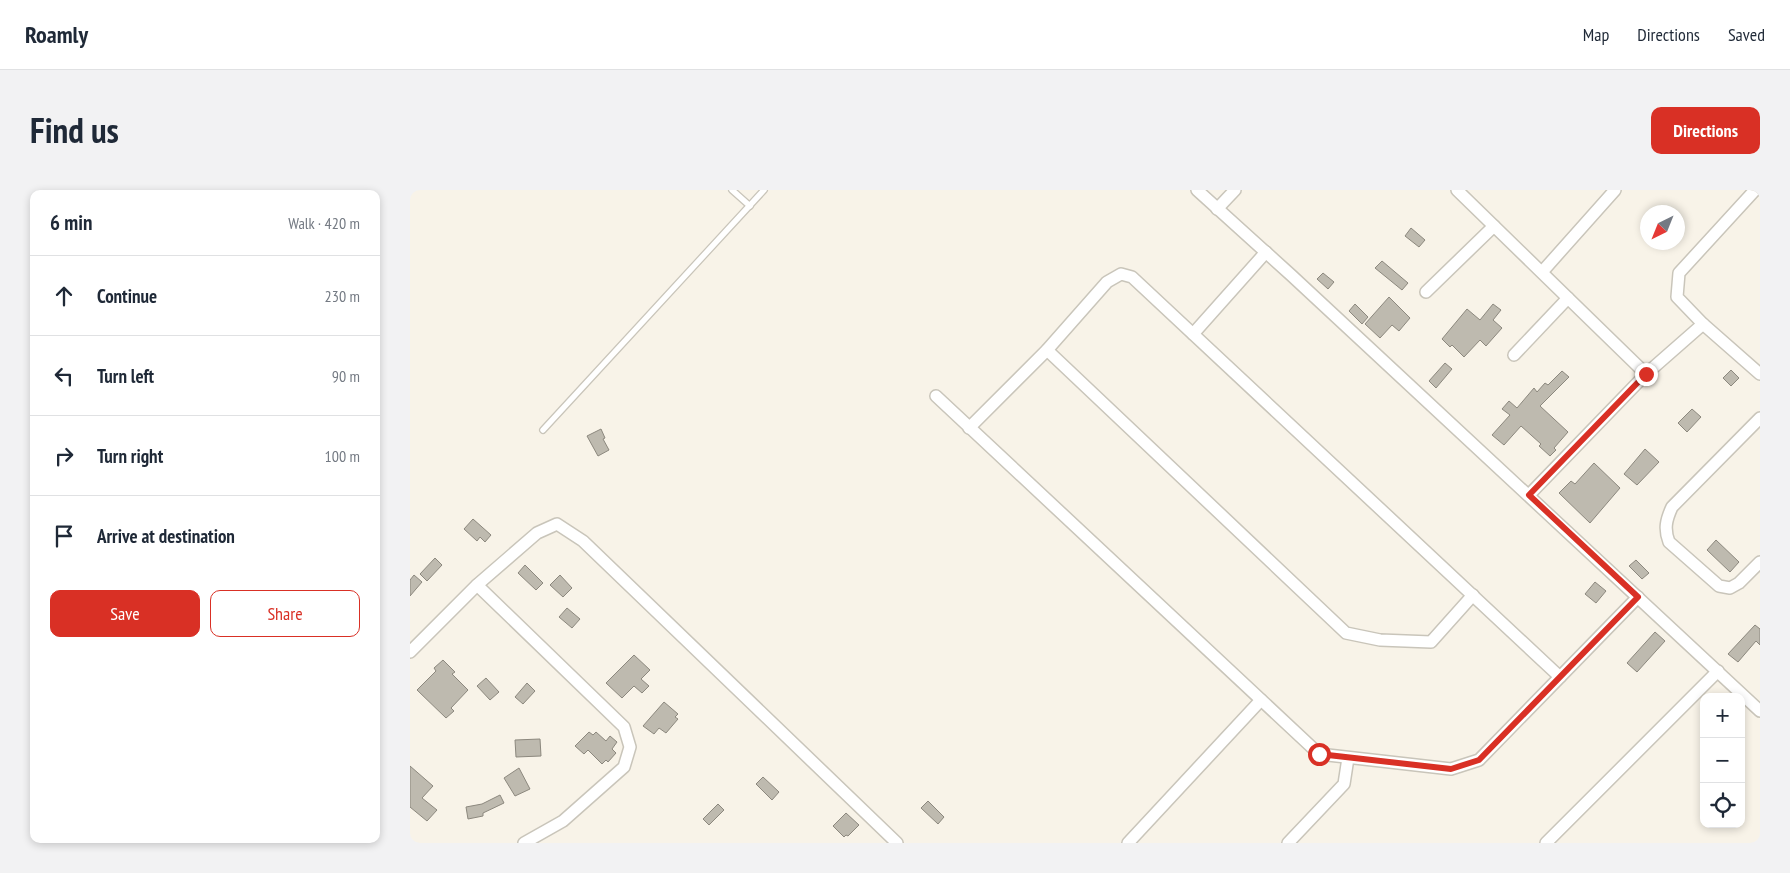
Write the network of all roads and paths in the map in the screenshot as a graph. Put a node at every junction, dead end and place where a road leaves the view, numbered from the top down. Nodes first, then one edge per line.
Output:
1 (732, 190) edge
2 (764, 190) edge
3 (1197, 190) edge
4 (1235, 190) edge
5 (1456, 190) edge
6 (1755, 190) edge
7 (1610, 192) edge
8 (750, 206) junction
9 (1217, 209) junction
10 (1494, 226) junction
11 (1266, 252) junction
12 (1542, 272) junction
13 (1426, 292) dead end
14 (1568, 298) junction
15 (1703, 324) junction
16 (1193, 334) junction
17 (1047, 350) junction
18 (1514, 355) dead end
19 (1646, 374) junction
20 (1760, 374) edge
21 (936, 396) dead end
22 (1760, 418) edge
23 (969, 428) junction
24 (543, 430) dead end
25 (1529, 495) junction
26 (1760, 562) edge
27 (478, 585) junction
28 (1473, 595) junction
29 (1638, 597) junction
30 (410, 652) edge
31 (1718, 671) junction
32 (1560, 677) junction
33 (1260, 700) junction
34 (1760, 711) edge
35 (1348, 758) junction
36 (524, 843) edge
37 (897, 843) edge
38 (1128, 843) edge
39 (1288, 843) edge
40 (1546, 843) edge

1 - 8 lane
2 - 8 lane
3 - 9 street
4 - 9 street
5 - 10 street
6 - 15 street
7 - 12 street
8 - 24 lane
9 - 11 street
10 - 12 street
10 - 13 street
11 - 16 street
11 - 25 street
12 - 14 street
14 - 18 street
14 - 19 street
15 - 19 street
15 - 20 street
16 - 17 street
16 - 28 street
17 - 23 street
17 - 28 street
19 - 25 street
21 - 23 street
22 - 26 street
23 - 33 street
25 - 29 street
27 - 30 street
27 - 36 street
27 - 37 street
28 - 32 street
29 - 31 street
29 - 32 street
31 - 34 street
31 - 40 street
32 - 35 street
33 - 35 street
33 - 38 street
35 - 39 street

